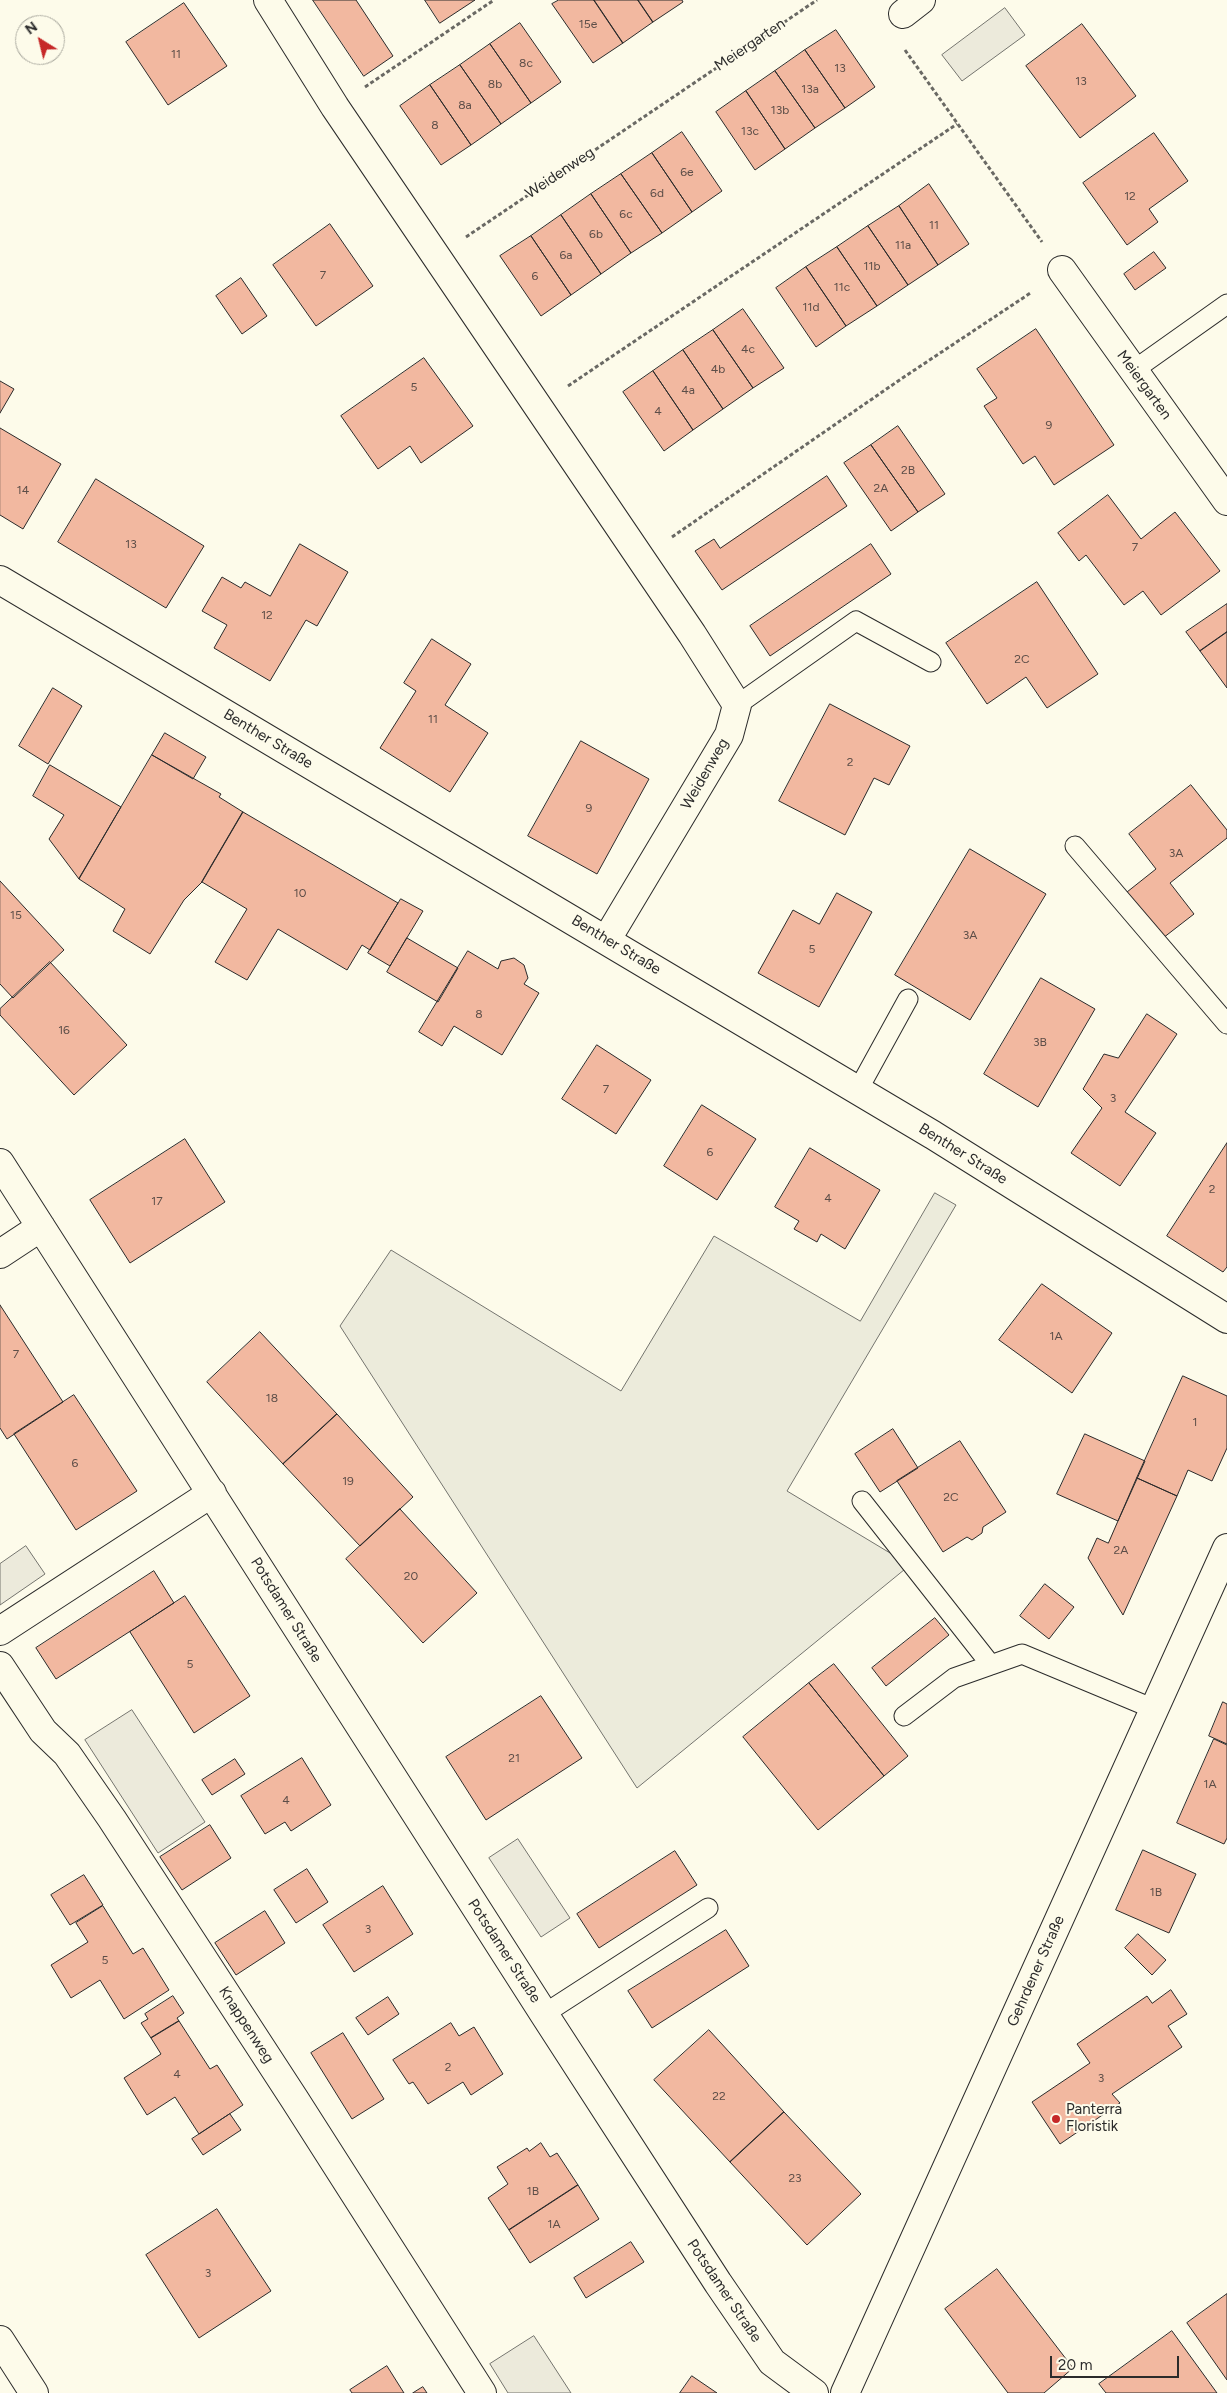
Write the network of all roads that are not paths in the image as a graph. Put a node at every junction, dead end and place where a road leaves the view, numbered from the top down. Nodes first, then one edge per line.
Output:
1 (268, 0) edge
2 (1062, 270) road end
3 (1227, 304) edge
4 (1134, 370) junction
5 (1227, 501) edge
6 (0, 580) edge
7 (931, 662) dead end
8 (737, 705) junction
9 (1075, 846) dead end
10 (608, 939) junction
11 (908, 999) dead end
12 (1227, 1024) edge
13 (858, 1090) junction
14 (0, 1163) edge
15 (41, 1227) junction
16 (0, 1254) edge
17 (1227, 1319) edge
18 (212, 1493) junction
19 (862, 1501) dead end
20 (1227, 1548) edge
21 (0, 1631) edge
22 (991, 1665) junction
23 (0, 1666) edge
24 (1154, 1709) junction
25 (904, 1716) dead end
26 (708, 1908) dead end
27 (544, 2014) junction
28 (0, 2340) edge
29 (34, 2393) edge
30 (482, 2393) edge
31 (814, 2393) edge
32 (845, 2393) edge

1 - 8 street
2 - 4 street, Meiergarten
3 - 4 lane
4 - 5 street, Meiergarten
6 - 10 street, Benther Straße
7 - 8 lane
8 - 10 street, Weidenweg
9 - 12 lane
10 - 13 street, Benther Straße
11 - 13 lane
13 - 17 street, Benther Straße
14 - 15 street, Potsdamer Straße
15 - 16 street
15 - 18 street, Potsdamer Straße
18 - 21 street
18 - 27 street, Potsdamer Straße
19 - 22 lane
20 - 24 street, Gehrdener Straße
22 - 24 lane
22 - 25 lane
23 - 30 street, Knappenweg
24 - 32 street, Gehrdener Straße
26 - 27 lane
27 - 31 street, Potsdamer Straße
28 - 29 street

